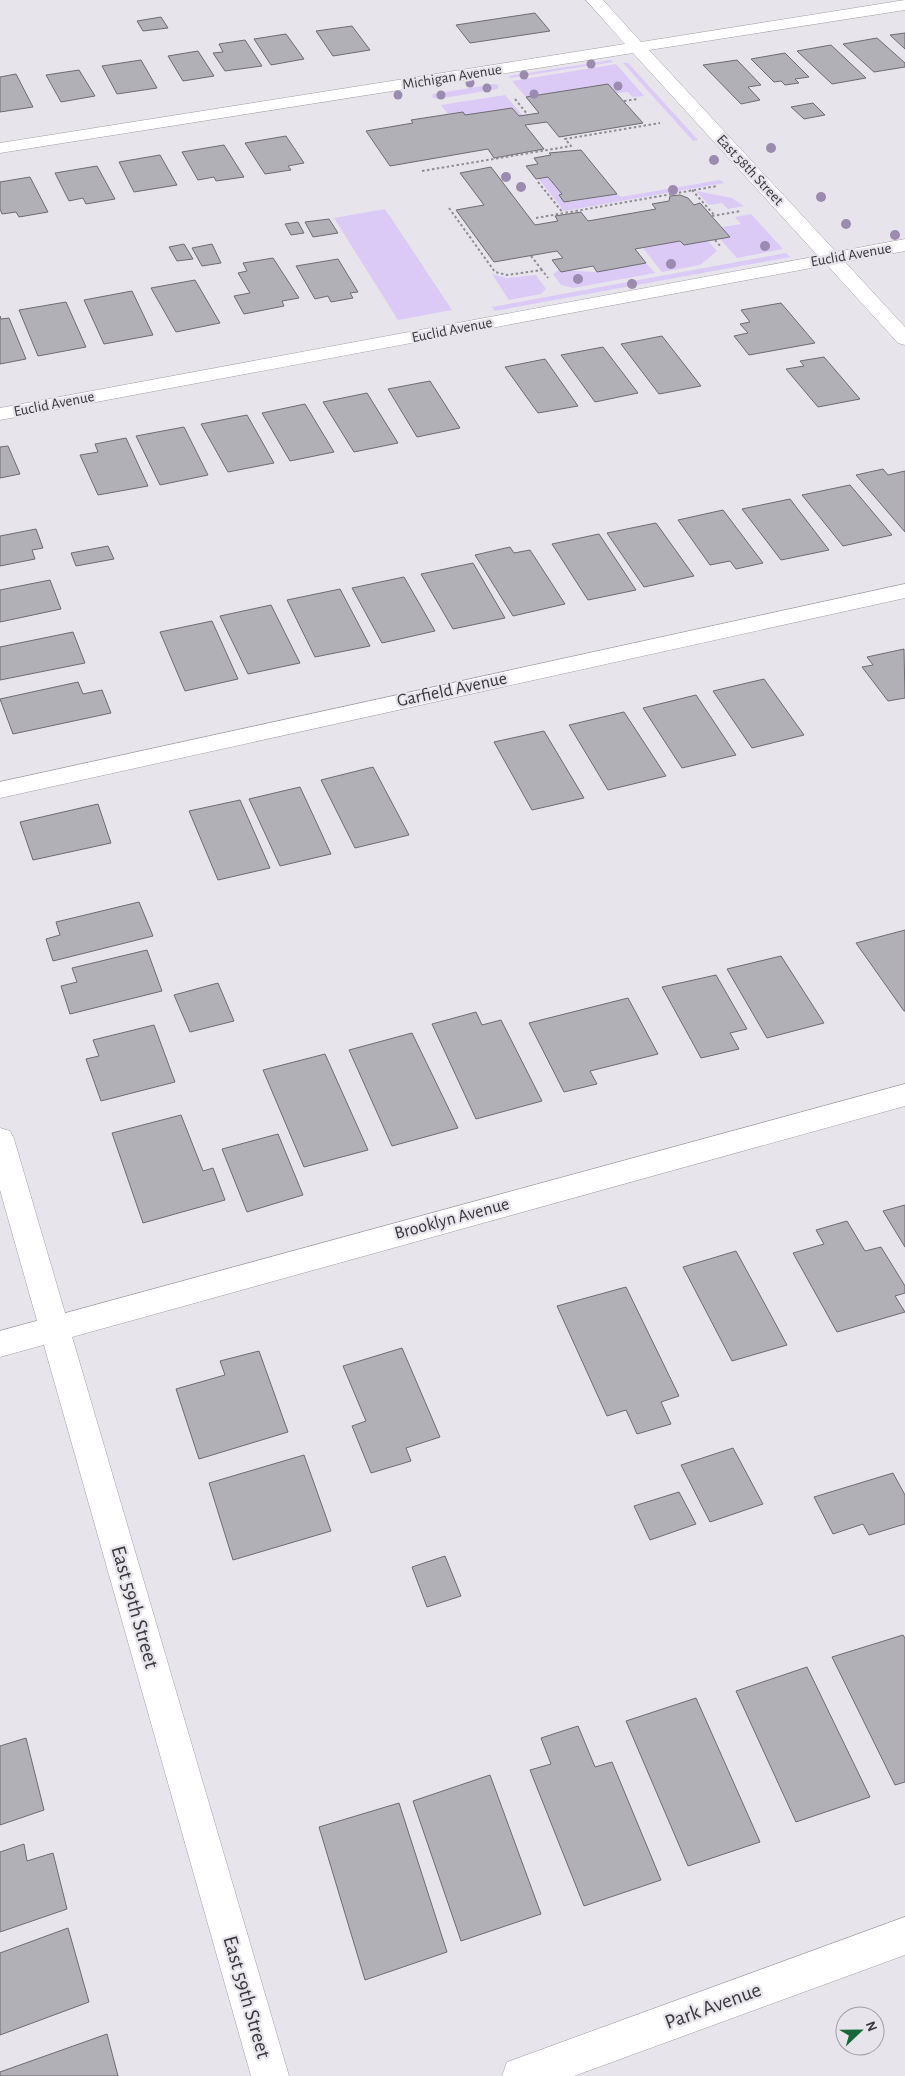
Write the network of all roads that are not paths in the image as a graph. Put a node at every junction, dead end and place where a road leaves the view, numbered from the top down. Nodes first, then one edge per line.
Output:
1 (594, 0) edge
2 (905, 5) edge
3 (638, 48) junction
4 (0, 148) edge
5 (905, 246) edge
6 (831, 259) junction
7 (905, 339) edge
8 (0, 414) edge
9 (905, 591) edge
10 (0, 790) edge
11 (905, 1095) edge
12 (0, 1139) edge
13 (55, 1328) junction
14 (0, 1344) edge
15 (905, 1936) edge
16 (270, 2076) edge
17 (521, 2076) edge

1 - 3 street, East 58th Street
2 - 3 street, Michigan Avenue
3 - 4 street, Michigan Avenue
3 - 6 street, East 58th Street
5 - 6 street, Euclid Avenue
6 - 7 street, East 58th Street
6 - 8 street, Euclid Avenue
9 - 10 street, Garfield Avenue
11 - 13 street, Brooklyn Avenue
12 - 13 street, East 59th Street
13 - 14 street, Brooklyn Avenue
13 - 16 street, East 59th Street
15 - 17 street, Park Avenue

